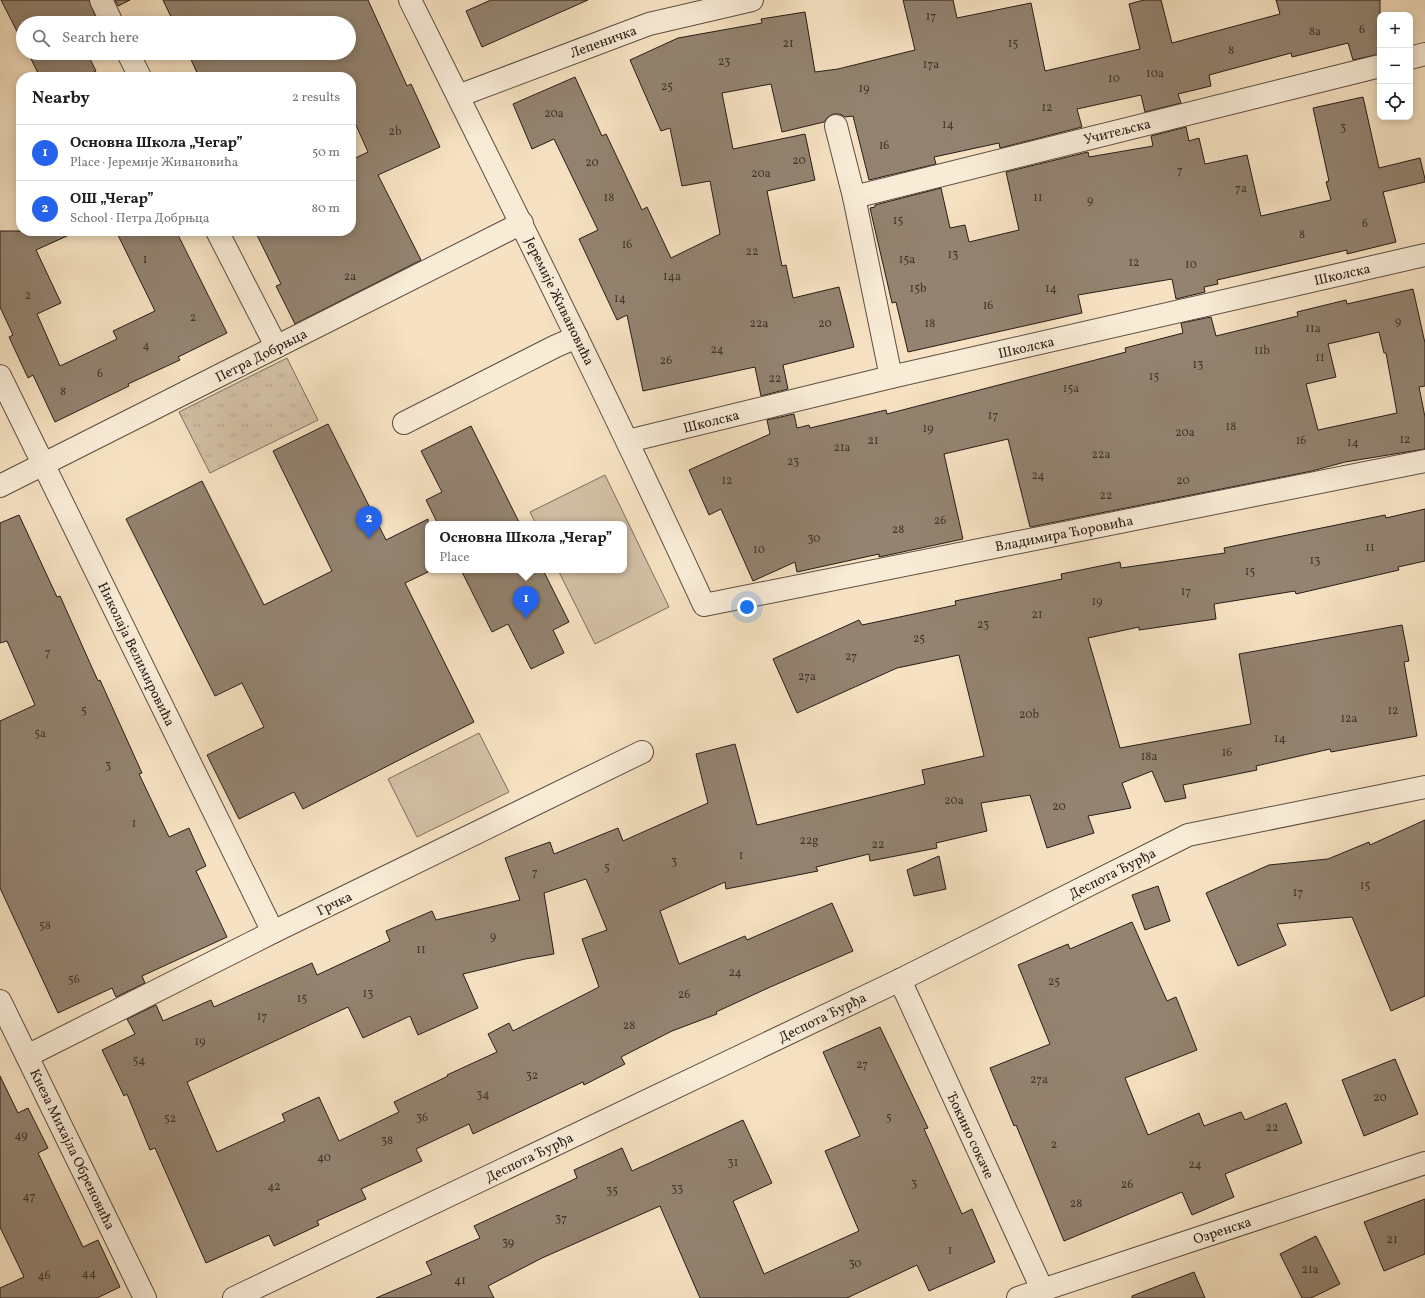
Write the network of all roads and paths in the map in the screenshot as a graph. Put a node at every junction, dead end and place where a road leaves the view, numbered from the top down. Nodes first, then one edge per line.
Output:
1 (101, 0) edge
2 (410, 0) edge
3 (752, 0) edge
4 (109, 16) edge
5 (1425, 54) edge
6 (1413, 57) edge
7 (132, 60) edge
8 (1377, 67) edge
9 (138, 72) edge
10 (458, 96) junction
11 (836, 126) dead end
12 (854, 197) junction
13 (522, 223) junction
14 (220, 236) edge
15 (1425, 255) edge
16 (577, 337) junction
17 (276, 346) junction
18 (0, 376) edge
19 (890, 377) junction
20 (404, 423) dead end
21 (628, 441) junction
22 (1425, 461) edge
23 (44, 465) junction
24 (0, 486) edge
25 (704, 605) joint
26 (642, 752) dead end
27 (1425, 787) edge
28 (273, 932) junction
29 (900, 980) junction
30 (0, 1001) edge
31 (27, 1056) junction
32 (1425, 1163) edge
33 (1042, 1289) junction
34 (145, 1298) edge
35 (234, 1298) edge
36 (1018, 1298) edge

1 - 4 street
2 - 10 street, Јеремије Живановића
3 - 10 street, Лепеничка
5 - 6 street
7 - 9 street
8 - 12 street, Учитељска
10 - 13 street, Јеремије Живановића
11 - 12 street
12 - 19 street
13 - 16 street, Јеремије Живановића
13 - 17 street, Петра Добрњца
14 - 17 street
15 - 19 street, Школска
16 - 20 street
16 - 21 street, Јеремије Живановића
17 - 23 street, Петра Добрњца
18 - 23 street, Николаја Велимировића
19 - 21 street, Школска
21 - 25 street, Јеремије Живановића
22 - 25 street, Владимира Ћоровића
23 - 24 street, Петра Добрњца
23 - 28 street, Николаја Велимировића
26 - 28 street, Грчка
27 - 29 street, Деспота Ђурђа
28 - 31 street, Грчка
29 - 33 street, Ђокино сокаче
29 - 35 street, Деспота Ђурђа
30 - 31 street, Кнеза Михајла Обреновића
31 - 34 street, Кнеза Михајла Обреновића
32 - 33 street, Озренска
33 - 36 street, Озренска

